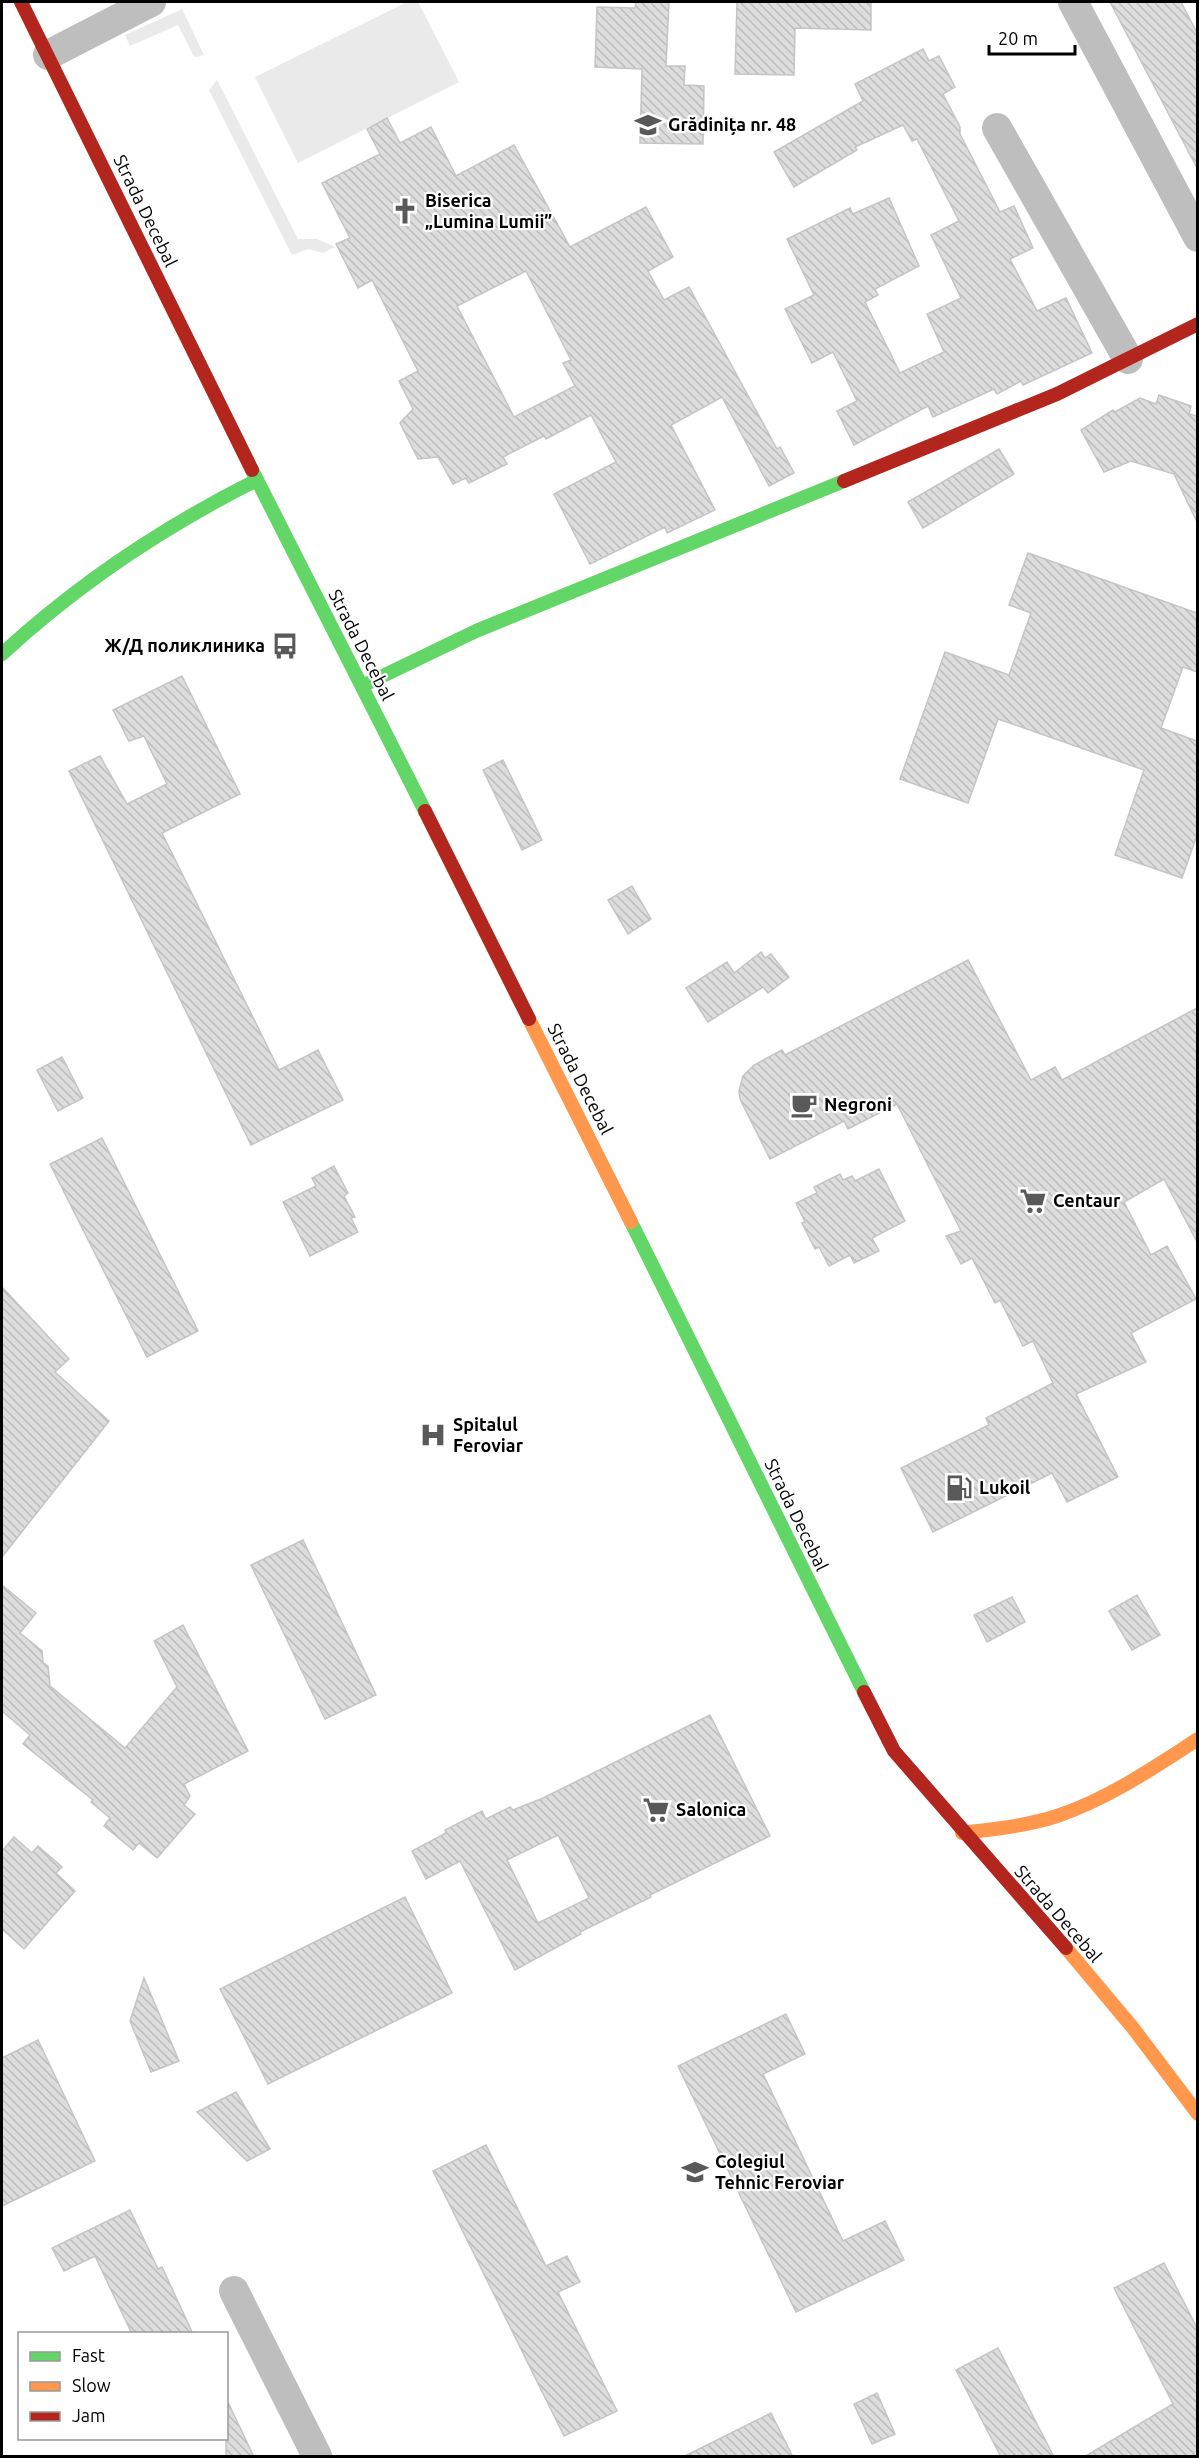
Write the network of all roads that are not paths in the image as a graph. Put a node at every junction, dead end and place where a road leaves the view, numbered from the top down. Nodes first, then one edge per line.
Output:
1 (21, 2) edge
2 (151, 2) edge
3 (1073, 2) edge
4 (48, 56) junction
5 (997, 128) dead end
6 (1197, 237) edge
7 (1197, 324) edge
8 (1128, 359) junction
9 (257, 480) junction
10 (2, 654) edge
11 (362, 686) junction
12 (1197, 1739) edge
13 (962, 1833) junction
14 (1197, 2114) edge
15 (234, 2291) dead end
16 (317, 2457) edge

1 - 4 main road, Strada Decebal
2 - 4 street
3 - 6 street
4 - 9 main road, Strada Decebal
5 - 8 street
7 - 8 main road
8 - 11 main road
9 - 10 main road
9 - 11 main road, Strada Decebal
11 - 13 main road, Strada Decebal
12 - 13 main road
13 - 14 main road, Strada Decebal
15 - 16 street

